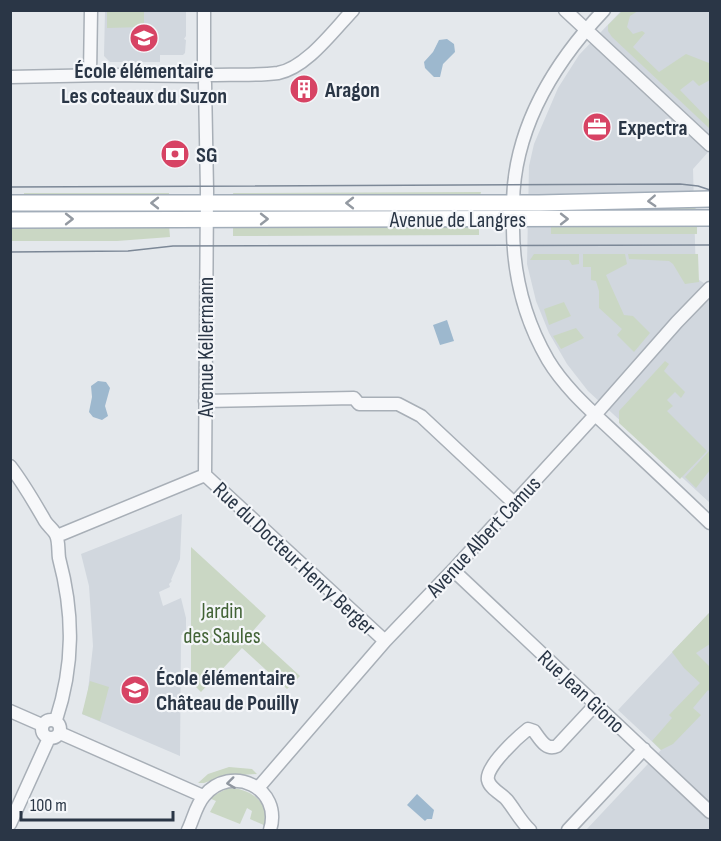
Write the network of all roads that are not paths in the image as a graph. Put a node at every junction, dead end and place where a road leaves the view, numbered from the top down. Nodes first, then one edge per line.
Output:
1 (91, 10) edge
2 (204, 10) edge
3 (353, 10) edge
4 (566, 10) edge
5 (604, 10) edge
6 (586, 30) junction
7 (90, 75) junction
8 (204, 75) junction
9 (10, 77) edge
10 (711, 145) edge
11 (711, 199) edge
12 (10, 202) edge
13 (207, 203) junction
14 (513, 203) junction
15 (206, 219) junction
16 (513, 219) junction
17 (711, 219) edge
18 (10, 220) edge
19 (711, 288) edge
20 (205, 402) junction
21 (596, 415) junction
22 (10, 466) edge
23 (205, 475) junction
24 (514, 502) junction
25 (711, 523) edge
26 (57, 536) junction
27 (453, 570) junction
28 (385, 641) junction
29 (596, 704) junction
30 (10, 711) edge
31 (56, 720) junction
32 (42, 725) junction
33 (54, 736) junction
34 (644, 749) junction
35 (258, 788) junction
36 (203, 796) junction
37 (711, 812) edge
38 (10, 824) edge
39 (272, 830) edge
40 (188, 831) edge
41 (530, 831) edge
42 (568, 831) edge

1 - 7 street
2 - 8 street
3 - 8 street
4 - 6 street
5 - 6 street
6 - 10 street
6 - 14 street
7 - 8 street
7 - 9 street
8 - 13 street
11 -> 14 main road, Avenue de Langres
13 -> 12 main road, Avenue de Langres
14 -> 13 main road, Avenue de Langres
13 - 15 street
15 -> 16 main road, Avenue de Langres
18 -> 15 main road, Avenue de Langres
15 - 20 street, Avenue Kellermann
16 -> 17 main road, Avenue de Langres
16 - 21 street
19 - 21 street, Avenue Albert Camus
20 - 23 street, Avenue Kellermann
20 - 24 street
21 - 24 street, Avenue Albert Camus
21 - 25 street
22 - 26 street
23 - 26 street
23 - 28 street, Rue du Docteur Henry Berger
24 - 27 street, Avenue Albert Camus
26 - 31 street
27 - 28 street, Avenue Albert Camus
27 - 29 street, Rue Jean Giono
28 - 35 street, Avenue Albert Camus
29 - 34 street, Rue Jean Giono
29 - 41 street
30 - 32 street
31 - 32 street
31 - 33 street
32 - 33 street
33 - 36 street
33 - 38 street
34 - 37 street, Rue Jean Giono
34 - 42 street
35 -> 36 street
35 - 39 street
36 - 40 street

